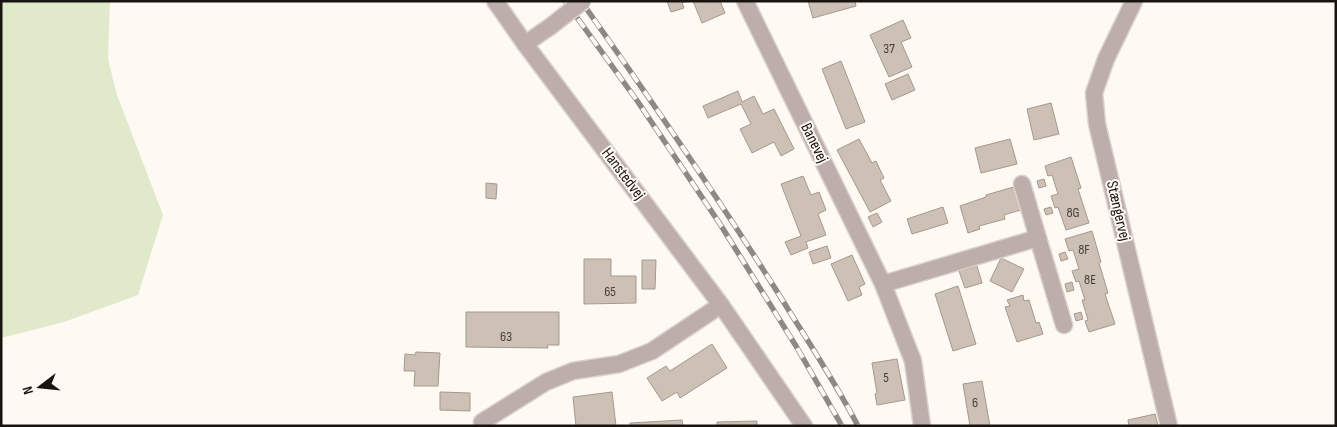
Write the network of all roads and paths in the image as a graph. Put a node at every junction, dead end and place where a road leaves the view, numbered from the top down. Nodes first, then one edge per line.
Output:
1 (495, 1) edge
2 (583, 1) edge
3 (745, 1) edge
4 (1134, 1) edge
5 (525, 44) junction
6 (1022, 184) dead end
7 (1038, 238) junction
8 (883, 284) junction
9 (721, 305) junction
10 (1064, 325) dead end
11 (482, 422) dead end
12 (804, 426) edge
13 (922, 426) edge
14 (1169, 426) edge

1 - 5 street, Hanstedvej
2 - 5 street, bridge
3 - 8 street, Banevej
4 - 14 street, Stængervej
5 - 9 street, Hanstedvej
6 - 7 street
7 - 8 street
7 - 10 street
8 - 13 street, Banevej
9 - 11 street
9 - 12 street, Hanstedvej

